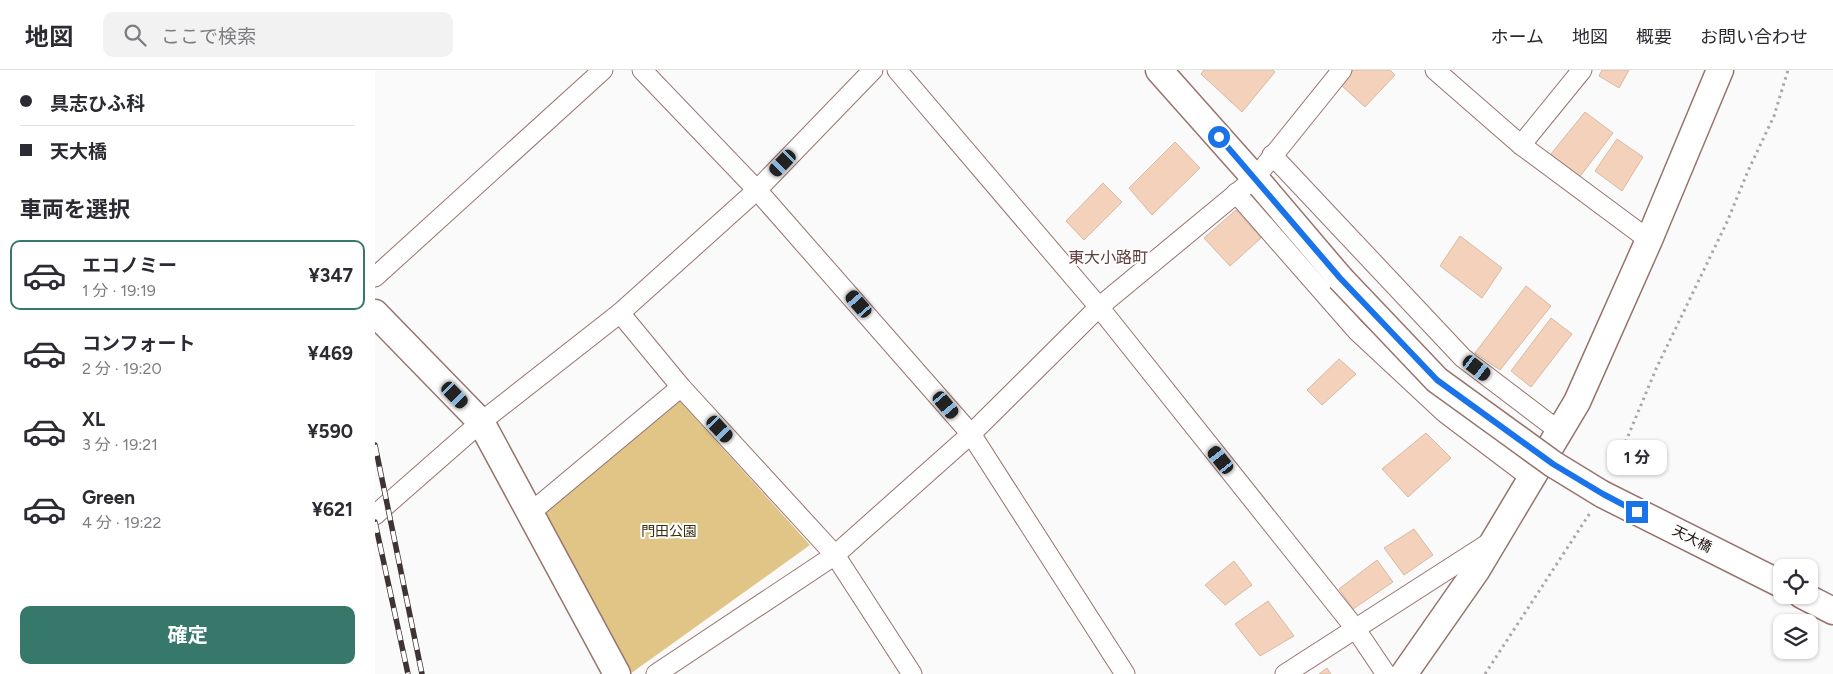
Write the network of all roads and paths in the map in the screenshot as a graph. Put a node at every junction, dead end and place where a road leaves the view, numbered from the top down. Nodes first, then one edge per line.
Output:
1 (603, 70) edge
2 (642, 70) edge
3 (873, 70) edge
4 (897, 70) edge
5 (1159, 70) edge
6 (1342, 70) edge
7 (1435, 70) edge
8 (1582, 70) edge
9 (1720, 70) edge
10 (1788, 70) edge
11 (1521, 145) junction
12 (1272, 155) junction
13 (1245, 186) junction
14 (757, 190) junction
15 (1649, 240) junction
16 (375, 277) edge
17 (1099, 307) junction
18 (375, 313) edge
19 (620, 313) junction
20 (681, 388) junction
21 (481, 422) junction
22 (1559, 431) junction
23 (971, 434) junction
24 (1531, 478) junction
25 (1603, 494) junction
26 (530, 513) junction
27 (375, 515) edge
28 (1495, 539) junction
29 (835, 554) junction
30 (1773, 580) edge
31 (1818, 603) edge
32 (1833, 611) edge
33 (1355, 628) junction
34 (617, 674) edge
35 (656, 674) edge
36 (913, 674) edge
37 (1125, 674) edge
38 (1285, 674) edge
39 (1387, 674) edge
40 (1404, 674) edge
41 (1485, 674) edge

1 - 16 street
2 - 14 street
3 - 14 street
4 - 17 street
5 - 13 street, 天大橋
6 - 12 street
7 - 11 street
8 - 11 street
9 - 15 street
10 - 25 path
11 - 15 street
12 - 13 street
12 - 22 street
13 - 17 street
13 - 24 street
13 - 25 street, 天大橋, bridge
14 - 19 street
14 - 23 street
15 - 22 street
17 - 23 street
17 - 33 street
18 - 21 street
19 - 20 street
19 - 21 street
20 - 26 street
20 - 29 street
21 - 26 street
21 - 27 street
22 - 24 street
23 - 29 street
23 - 37 street
24 - 28 street
25 - 30 street, 天大橋
25 - 41 path
26 - 34 street
28 - 33 street
28 - 40 street
29 - 35 street
29 - 36 street
31 - 32 street
33 - 38 street
33 - 39 street

